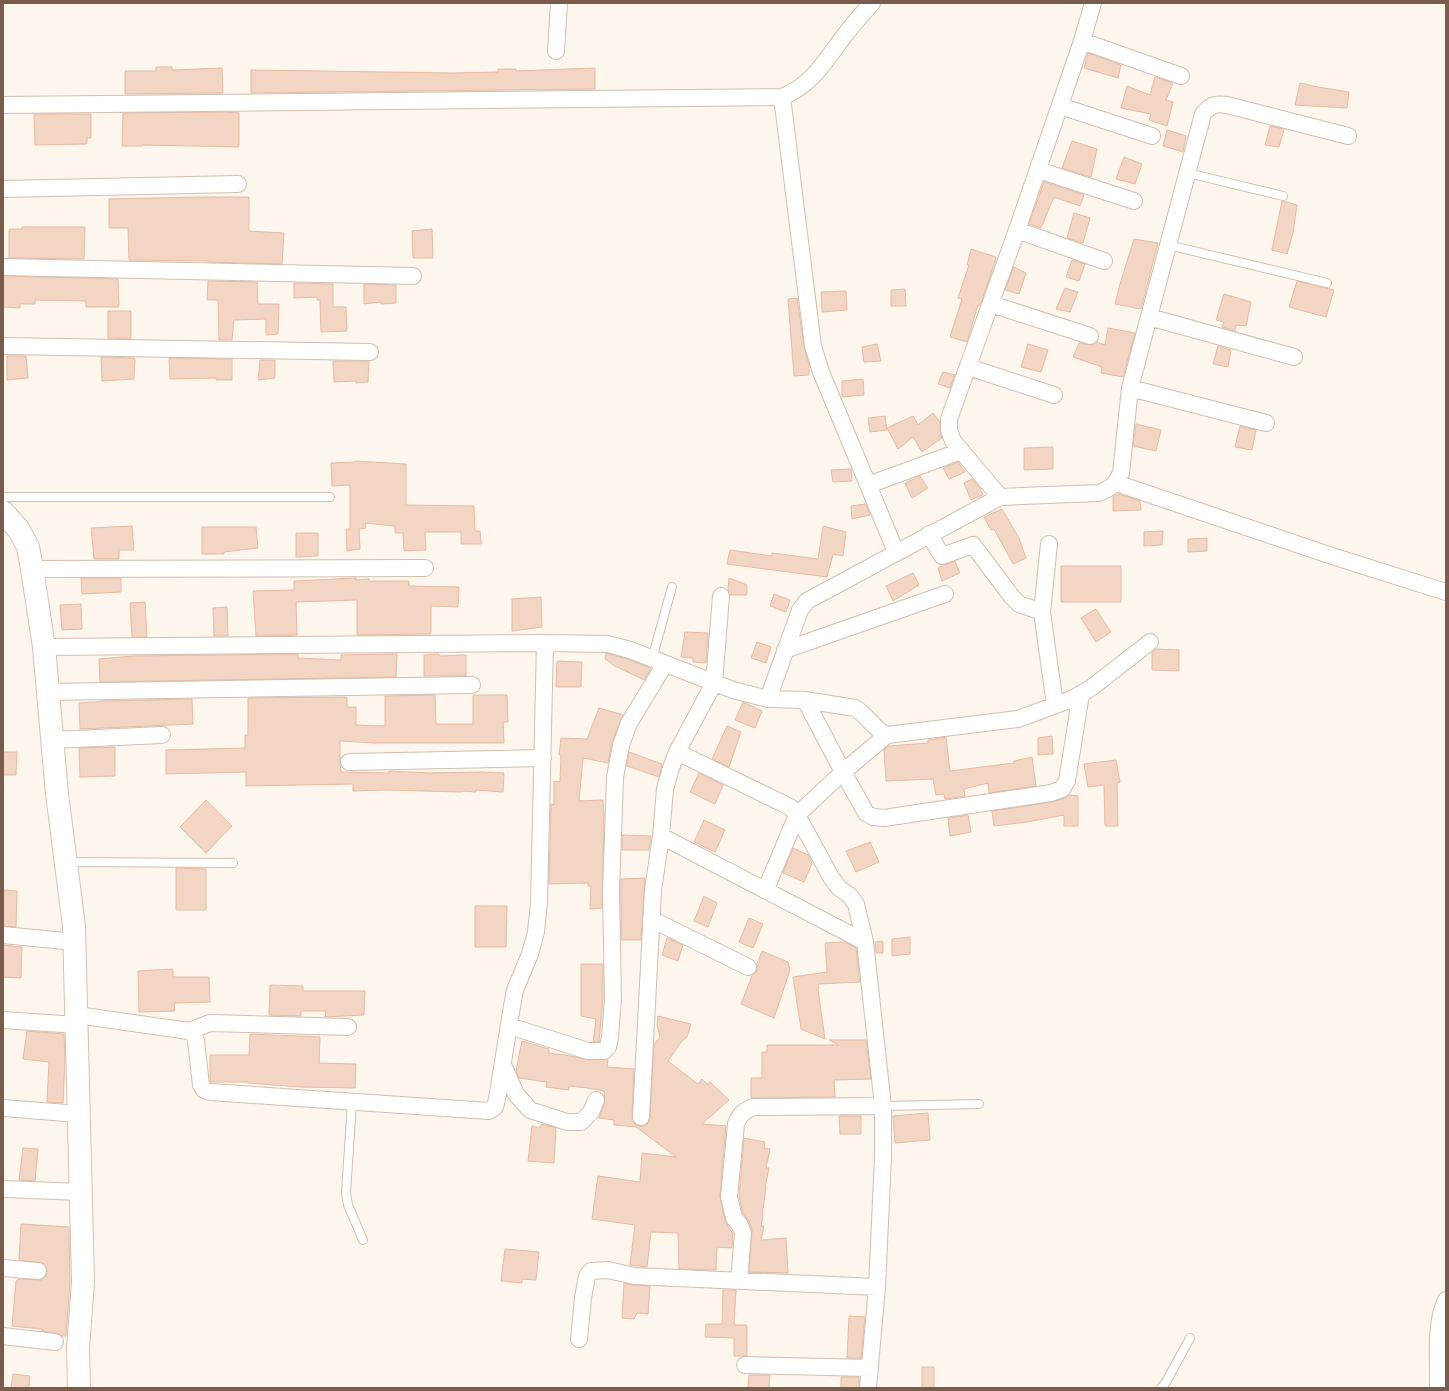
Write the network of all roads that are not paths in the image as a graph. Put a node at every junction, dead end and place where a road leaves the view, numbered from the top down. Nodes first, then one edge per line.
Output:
1 (559, 3) edge
2 (872, 3) edge
3 (1093, 3) edge
4 (1082, 41) junction
5 (556, 51) dead end
6 (1181, 76) dead end
7 (782, 97) junction
8 (3, 105) edge
9 (1060, 106) junction
10 (1152, 136) dead end
11 (1348, 136) dead end
12 (1038, 170) junction
13 (1188, 173) junction
14 (238, 184) dead end
15 (3, 189) edge
16 (1283, 196) dead end
17 (1134, 201) dead end
18 (1017, 230) junction
19 (1168, 245) junction
20 (1104, 261) dead end
21 (3, 267) edge
22 (413, 276) dead end
23 (1327, 283) dead end
24 (990, 304) junction
25 (1149, 317) junction
26 (1090, 336) dead end
27 (3, 346) edge
28 (370, 352) dead end
29 (1294, 357) dead end
30 (968, 367) junction
31 (1130, 388) junction
32 (1054, 395) dead end
33 (1266, 423) dead end
34 (961, 451) junction
35 (1116, 483) junction
36 (868, 485) junction
37 (330, 496) dead end
38 (3, 497) edge
39 (1000, 497) junction
40 (3, 512) edge
41 (929, 534) junction
42 (1049, 544) dead end
43 (896, 552) junction
44 (425, 568) dead end
45 (32, 569) junction
46 (672, 588) dead end
47 (1446, 592) edge
48 (945, 594) dead end
49 (721, 596) dead end
50 (1042, 612) junction
51 (1150, 642) dead end
52 (546, 643) junction
53 (44, 647) junction
54 (785, 650) junction
55 (658, 661) junction
56 (714, 683) junction
57 (472, 684) dead end
58 (48, 692) junction
59 (1081, 694) junction
60 (768, 699) junction
61 (805, 700) junction
62 (1055, 705) junction
63 (162, 735) dead end
64 (887, 735) junction
65 (52, 740) junction
66 (677, 752) junction
67 (543, 758) junction
68 (349, 762) dead end
69 (843, 772) junction
70 (796, 814) junction
71 (661, 836) junction
72 (66, 862) junction
73 (234, 863) dead end
74 (766, 889) junction
75 (651, 919) junction
76 (3, 935) edge
77 (75, 942) junction
78 (865, 942) junction
79 (748, 967) dead end
80 (3, 1020) edge
81 (77, 1020) junction
82 (509, 1026) junction
83 (348, 1027) dead end
84 (189, 1031) junction
85 (503, 1065) junction
86 (596, 1100) dead end
87 (352, 1102) junction
88 (979, 1104) dead end
89 (883, 1106) junction
90 (3, 1108) edge
91 (3, 1112) edge
92 (79, 1114) junction
93 (641, 1116) dead end
94 (3, 1189) edge
95 (81, 1192) junction
96 (363, 1240) dead end
97 (3, 1268) edge
98 (38, 1271) dead end
99 (740, 1281) junction
100 (877, 1287) junction
101 (1446, 1300) edge
102 (1442, 1330) edge
103 (3, 1336) edge
104 (579, 1338) dead end
105 (1190, 1338) dead end
106 (55, 1342) dead end
107 (745, 1365) dead end
108 (870, 1368) junction
109 (1441, 1387) edge
110 (79, 1388) edge
111 (868, 1388) edge
112 (1162, 1388) edge

1 - 5 street
2 - 7 street
3 - 4 street
4 - 6 street
4 - 9 street
7 - 8 street
7 - 36 street
9 - 10 street
9 - 12 street
11 - 13 street
12 - 17 street
12 - 18 street
13 - 16 lane
13 - 19 street
14 - 15 street
18 - 20 street
18 - 24 street
19 - 23 lane
19 - 25 street
21 - 22 street
24 - 26 street
24 - 30 street
25 - 29 street
25 - 31 street
27 - 28 street
30 - 32 street
30 - 34 street
31 - 33 street
31 - 35 street
34 - 36 street
34 - 39 street
35 - 39 street
35 - 47 street
36 - 43 street
37 - 38 lane
39 - 41 street
40 - 45 street
41 - 43 street
41 - 50 street
42 - 50 street
43 - 54 street
44 - 45 street
45 - 53 street
46 - 55 lane
48 - 54 street
49 - 56 street
50 - 62 street
51 - 59 street
52 - 53 street
52 - 55 street
52 - 67 street
53 - 58 street
54 - 60 street
55 - 56 street
55 - 82 street
56 - 60 street
56 - 66 street
57 - 58 street
58 - 65 street
59 - 62 street
59 - 69 street
60 - 61 street
61 - 64 street
61 - 69 street
62 - 64 street
63 - 65 street
64 - 69 street
65 - 72 street
66 - 70 street
66 - 71 street
67 - 68 street
67 - 82 street
69 - 70 street
70 - 74 street
70 - 78 street
71 - 74 street
71 - 75 street
72 - 73 lane
72 - 77 street
74 - 78 street
75 - 79 street
75 - 93 street
76 - 77 street
77 - 81 street
78 - 89 street
80 - 81 street
81 - 84 street
81 - 92 street
82 - 85 street
83 - 84 street
84 - 87 street
85 - 86 street
85 - 87 street
87 - 96 lane
88 - 89 lane
89 - 99 street
89 - 100 street
90 - 91 street
90 - 92 street
92 - 95 street
94 - 95 street
95 - 110 street
97 - 98 street
99 - 100 street
99 - 104 street
100 - 108 street
101 - 102 street
102 - 109 street
103 - 106 street
105 - 112 lane
107 - 108 street
108 - 111 street

